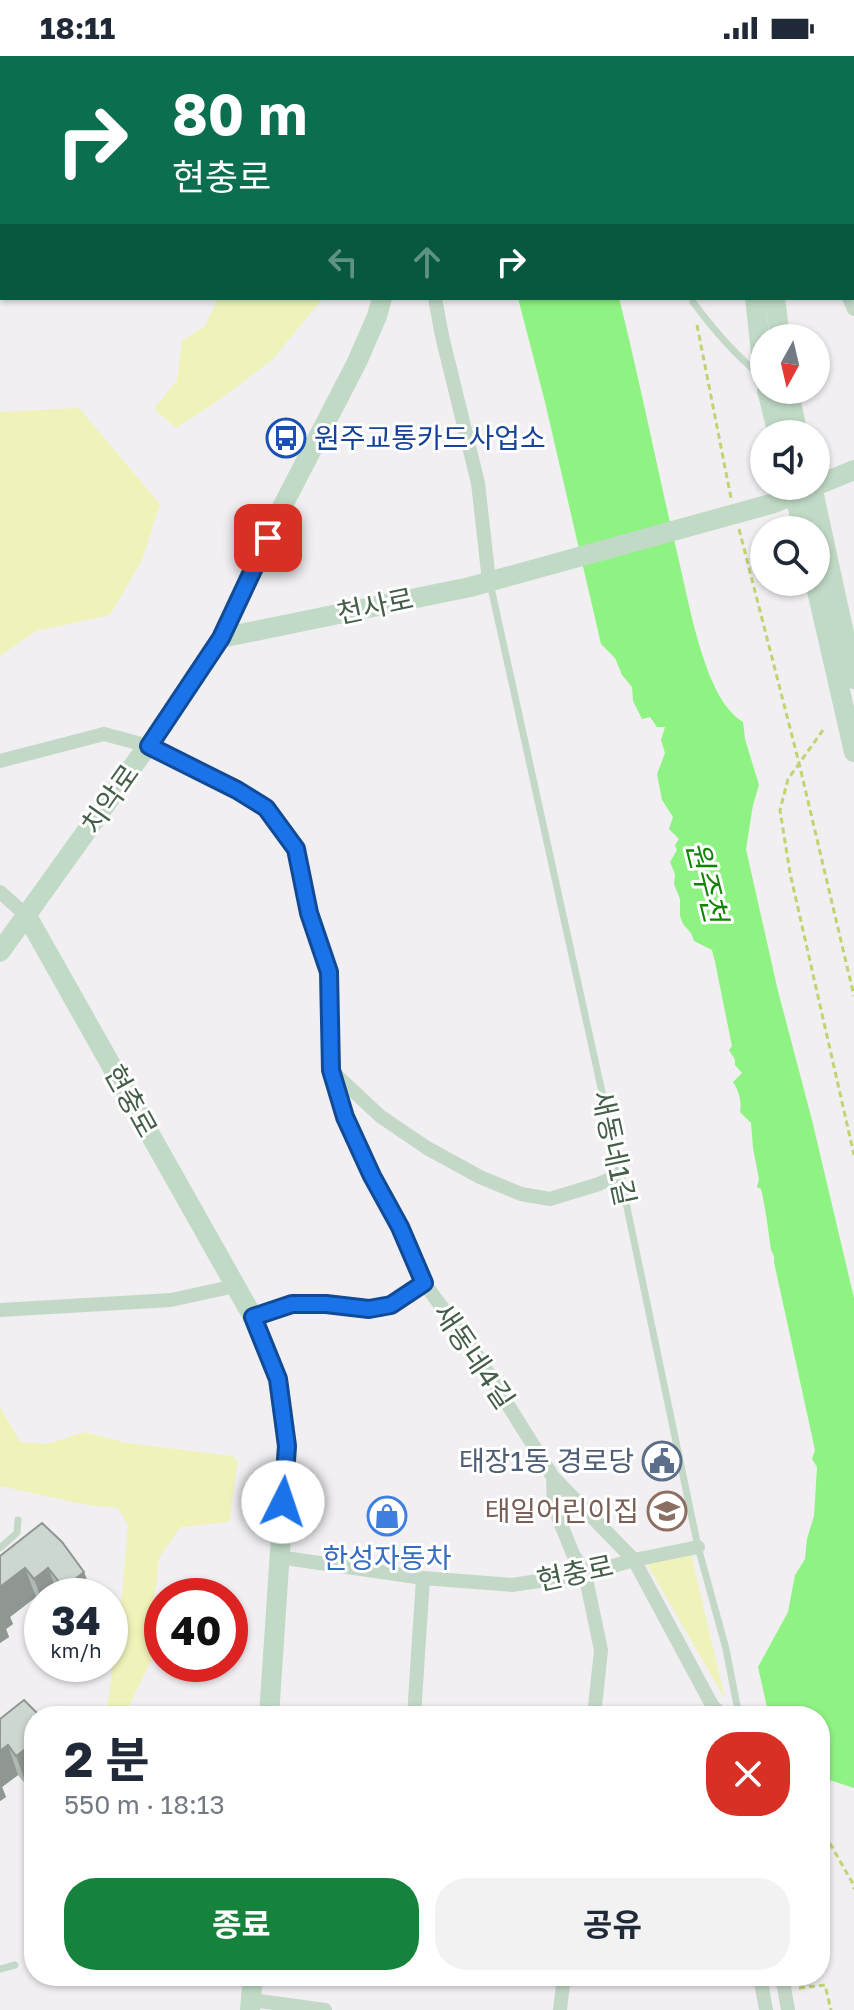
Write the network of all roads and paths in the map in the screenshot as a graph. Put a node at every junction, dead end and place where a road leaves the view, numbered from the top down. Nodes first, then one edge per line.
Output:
1 (381, 300) edge
2 (435, 300) edge
3 (755, 300) edge
4 (775, 300) edge
5 (693, 302) joint
6 (758, 324) edge
7 (778, 324) edge
8 (750, 368) edge
9 (854, 470) edge
10 (830, 479) edge
11 (780, 500) edge
12 (806, 500) edge
13 (734, 509) dead end
14 (738, 524) dead end
15 (489, 581) junction
16 (818, 596) edge
17 (221, 638) junction
18 (854, 679) edge
19 (823, 730) dead end
20 (149, 746) junction
21 (854, 752) edge
22 (0, 761) edge
23 (799, 763) junction
24 (0, 892) edge
25 (27, 916) junction
26 (0, 952) edge
27 (854, 996) edge
28 (331, 1070) junction
29 (854, 1155) edge
30 (620, 1174) junction
31 (424, 1283) junction
32 (235, 1286) junction
33 (0, 1310) edge
34 (253, 1317) junction
35 (553, 1477) junction
36 (18, 1520) dead end
37 (698, 1547) junction
38 (0, 1548) edge
39 (278, 1557) junction
40 (634, 1560) junction
41 (585, 1574) junction
42 (423, 1578) junction
43 (270, 1706) edge
44 (415, 1706) edge
45 (595, 1706) edge
46 (712, 1706) edge
47 (737, 1706) edge
48 (830, 1844) edge
49 (854, 1889) edge
50 (15, 1965) dead end
51 (0, 1969) edge
52 (563, 1986) edge
53 (762, 1986) edge
54 (784, 1986) edge
55 (825, 1986) edge
56 (251, 2005) edge
57 (325, 2010) edge
58 (560, 2010) edge
59 (766, 2010) edge
60 (788, 2010) edge
61 (831, 2010) edge

1 - 17 street, 치악로
2 - 15 street
3 - 6 street
4 - 7 street
5 - 8 lane
5 - 13 path
9 - 10 street
11 - 15 street, 천사로
12 - 18 street
14 - 23 path
15 - 17 street, 천사로
15 - 30 lane, 새동네1길
16 - 21 street
17 - 20 street, 치악로
19 - 23 path
20 - 22 street, 새동네4길
20 - 25 street, 치악로
20 - 28 street, 새동네4길
23 - 27 path
23 - 29 path
24 - 25 street
25 - 26 street, 치악로
25 - 32 street, 현충로
28 - 30 street
28 - 31 street, 새동네4길
30 - 37 lane, 새동네1길
31 - 34 street
31 - 35 street, 새동네4길
32 - 33 street
32 - 34 street, 현충로
34 - 39 street, 현충로
35 - 40 street
35 - 41 street, 새동네4길
36 - 38 lane
37 - 40 street, 현충로
37 - 47 lane, 새동네1길
39 - 42 street, 현충로
39 - 43 street, 현충로
40 - 41 street, 현충로
40 - 46 street
41 - 42 street, 현충로
41 - 45 street, 새동네4길
42 - 44 street
48 - 49 path
50 - 51 lane
52 - 58 street
53 - 59 street
54 - 60 street
55 - 61 path
56 - 57 street

